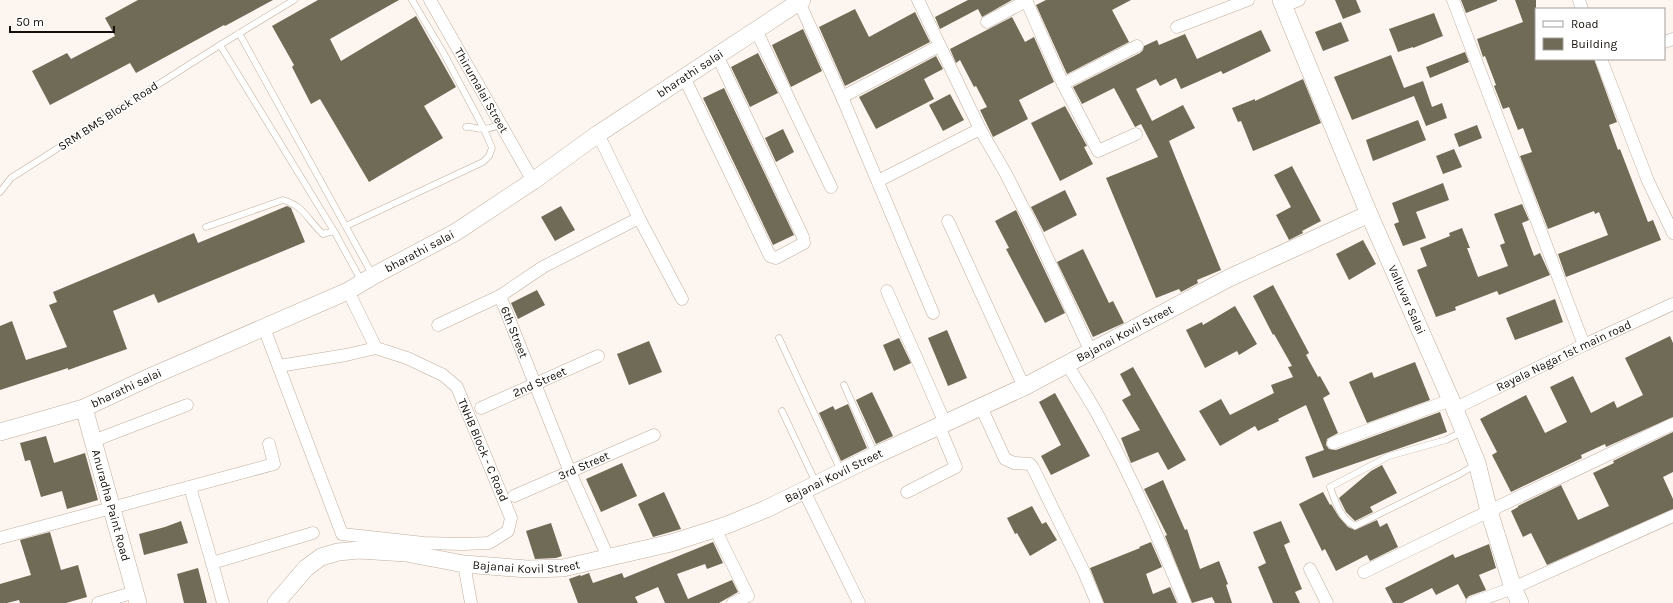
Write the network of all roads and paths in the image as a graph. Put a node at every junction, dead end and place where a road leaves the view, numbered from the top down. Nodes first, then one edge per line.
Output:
1 (294, 0) edge
2 (412, 0) edge
3 (430, 0) edge
4 (918, 0) edge
5 (1248, 0) edge
6 (1453, 0) edge
7 (801, 1) edge
8 (1029, 1) edge
9 (1288, 2) edge
10 (987, 22) dead end
11 (1177, 27) dead end
12 (756, 30) junction
13 (239, 33) junction
14 (220, 45) junction
15 (940, 46) junction
16 (1137, 46) dead end
17 (717, 55) junction
18 (1602, 60) edge
19 (684, 77) junction
20 (1063, 84) junction
21 (842, 97) junction
22 (501, 124) junction
23 (466, 127) dead end
24 (484, 129) junction
25 (980, 129) junction
26 (598, 134) junction
27 (1136, 134) dead end
28 (533, 181) junction
29 (878, 181) junction
30 (831, 187) dead end
31 (0, 192) edge
32 (1369, 214) junction
33 (639, 218) junction
34 (948, 221) dead end
35 (346, 226) junction
36 (206, 227) dead end
37 (334, 231) junction
38 (1673, 233) edge
39 (368, 279) junction
40 (887, 290) dead end
41 (348, 291) junction
42 (500, 296) junction
43 (682, 299) dead end
44 (1673, 304) edge
45 (933, 313) dead end
46 (438, 325) dead end
47 (264, 328) junction
48 (779, 338) dead end
49 (1584, 345) junction
50 (376, 348) junction
51 (1091, 352) junction
52 (598, 356) dead end
53 (1067, 364) junction
54 (279, 366) junction
55 (535, 384) junction
56 (844, 385) dead end
57 (1024, 386) junction
58 (1453, 404) junction
59 (187, 405) dead end
60 (981, 407) junction
61 (84, 408) junction
62 (482, 408) dead end
63 (782, 411) dead end
64 (1673, 424) edge
65 (942, 425) junction
66 (1464, 431) junction
67 (0, 432) edge
68 (654, 435) dead end
69 (93, 441) junction
70 (1333, 443) dead end
71 (270, 444) dead end
72 (876, 455) junction
73 (1477, 463) junction
74 (570, 472) junction
75 (842, 472) junction
76 (190, 487) junction
77 (810, 488) junction
78 (907, 492) dead end
79 (514, 496) dead end
80 (112, 508) junction
81 (1489, 511) junction
82 (1673, 516) edge
83 (715, 529) junction
84 (313, 534) dead end
85 (0, 538) edge
86 (608, 557) junction
87 (212, 563) junction
88 (464, 564) junction
89 (1310, 569) dead end
90 (1364, 572) dead end
91 (1517, 595) edge
92 (136, 598) edge
93 (98, 603) edge
94 (223, 603) edge
95 (276, 603) edge
96 (471, 603) edge
97 (733, 603) edge
98 (859, 603) edge
99 (1097, 603) edge
100 (1185, 603) edge
101 (1327, 603) edge
102 (1472, 603) edge

1 - 13 lane, SRM BMS Block Road
2 - 24 lane
3 - 22 street, Thirumalai Street
4 - 15 street
5 - 11 street
6 - 49 street
7 - 12 street, bharathi salai
7 - 21 street
8 - 10 street
8 - 20 street
9 - 32 street, Valluvar Salai
12 - 17 street, bharathi salai
12 - 30 street
13 - 14 lane, SRM BMS Block Road
13 - 35 lane
14 - 31 lane, SRM BMS Block Road
14 - 37 lane
15 - 21 street
15 - 25 street
16 - 20 street
17 - 19 street, bharathi salai
17 - 19 street
18 - 38 street
19 - 26 street, bharathi salai
20 - 27 street
21 - 29 street
22 - 24 lane
22 - 28 street, Thirumalai Street
23 - 24 lane
24 - 35 lane
25 - 29 street
25 - 51 street
26 - 28 street, bharathi salai
26 - 33 street
28 - 39 street, bharathi salai
29 - 45 street
32 - 51 street, Bajanai Kovil Street
32 - 58 street, Valluvar Salai
33 - 42 street, 6th Street
33 - 43 street
34 - 57 street
35 - 39 lane
36 - 37 lane
37 - 39 lane
39 - 41 street, bharathi salai
40 - 65 street
41 - 47 street, bharathi salai
41 - 50 street
42 - 46 street
42 - 55 street, 6th Street
44 - 49 street, Rayala Nagar 1st main road
47 - 54 street
47 - 61 street, bharathi salai
48 - 75 lane
49 - 58 street, Rayala Nagar 1st main road
50 - 54 street
50 - 54 street, TNHB Block - C Road
51 - 53 street, Bajanai Kovil Street
52 - 55 street, 2nd Street
53 - 57 street, Bajanai Kovil Street
53 - 100 street
55 - 62 street, 2nd Street
55 - 74 street, 6th Street
56 - 72 lane
57 - 60 street, Bajanai Kovil Street
58 - 66 street, Valluvar Salai
58 - 70 street, Rayala Nagar 1st main road
59 - 69 street
60 - 65 street, Bajanai Kovil Street
60 - 99 street
61 - 67 street, bharathi salai
61 - 69 street, Anuradha Paint Road
63 - 77 lane
64 - 81 street
65 - 72 street, Bajanai Kovil Street
65 - 78 street
66 - 73 street, Valluvar Salai
66 - 73 lane
68 - 74 street, 3rd Street
69 - 80 street, Anuradha Paint Road
71 - 76 street
72 - 75 street, Bajanai Kovil Street
73 - 81 street, Valluvar Salai
74 - 79 street, 3rd Street
74 - 86 street, 6th Street
75 - 77 street, Bajanai Kovil Street
76 - 80 street
76 - 87 street
77 - 83 street, Bajanai Kovil Street
77 - 98 street
80 - 85 street
80 - 92 street, Anuradha Paint Road
81 - 90 street
81 - 91 street, Valluvar Salai
82 - 91 street
83 - 86 street, Bajanai Kovil Street
83 - 97 street
84 - 87 street
86 - 88 street, Bajanai Kovil Street
87 - 94 street
88 - 95 street, Bajanai Kovil Street
88 - 96 street
89 - 101 street
91 - 102 street
92 - 93 street

